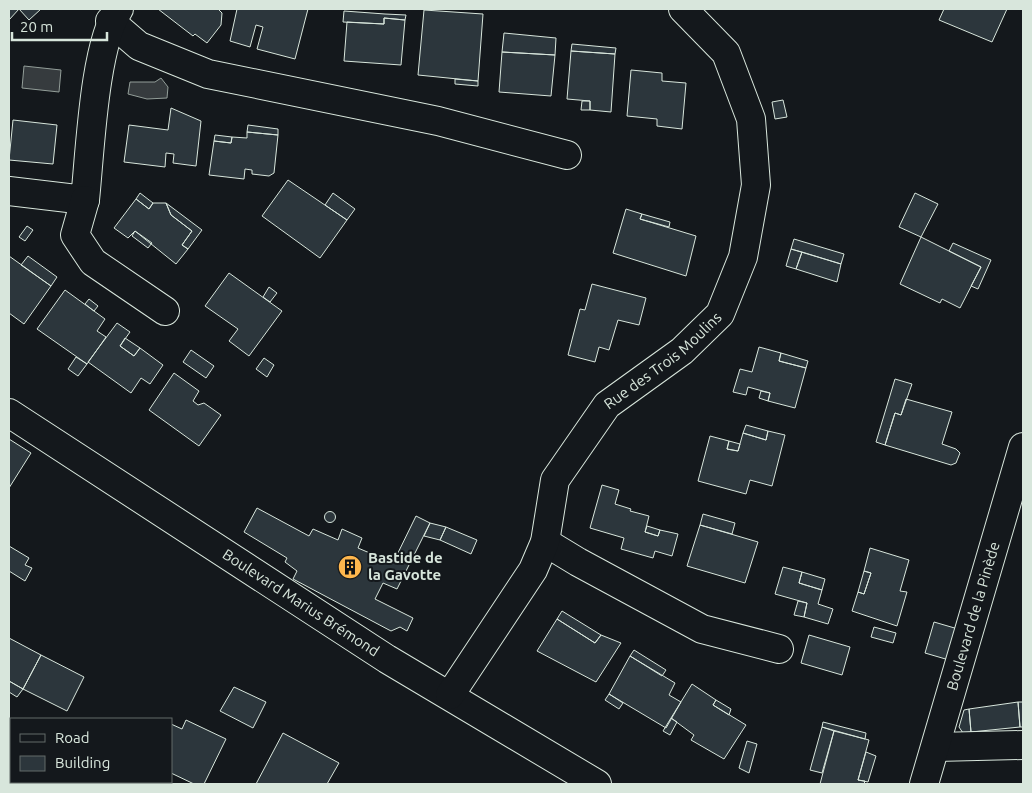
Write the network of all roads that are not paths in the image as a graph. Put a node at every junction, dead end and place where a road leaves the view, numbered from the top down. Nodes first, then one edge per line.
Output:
1 (683, 9) edge
2 (114, 15) edge
3 (567, 155) dead end
4 (9, 191) edge
5 (85, 200) junction
6 (164, 311) dead end
7 (9, 412) edge
8 (1023, 447) edge
9 (545, 542) junction
10 (779, 649) dead end
11 (450, 695) junction
12 (1023, 745) edge
13 (936, 747) junction
14 (597, 784) edge
15 (924, 784) edge

1 - 9 street, Rue des Trois Moulins
2 - 3 street
2 - 5 street
4 - 5 street
5 - 6 street
7 - 11 street, Boulevard Marius Brémond
8 - 13 street, Boulevard de la Pinède
9 - 10 street
9 - 11 street, Rue des Trois Moulins
11 - 14 street, Boulevard Marius Brémond
12 - 13 street
13 - 15 street, Boulevard de la Pinède

